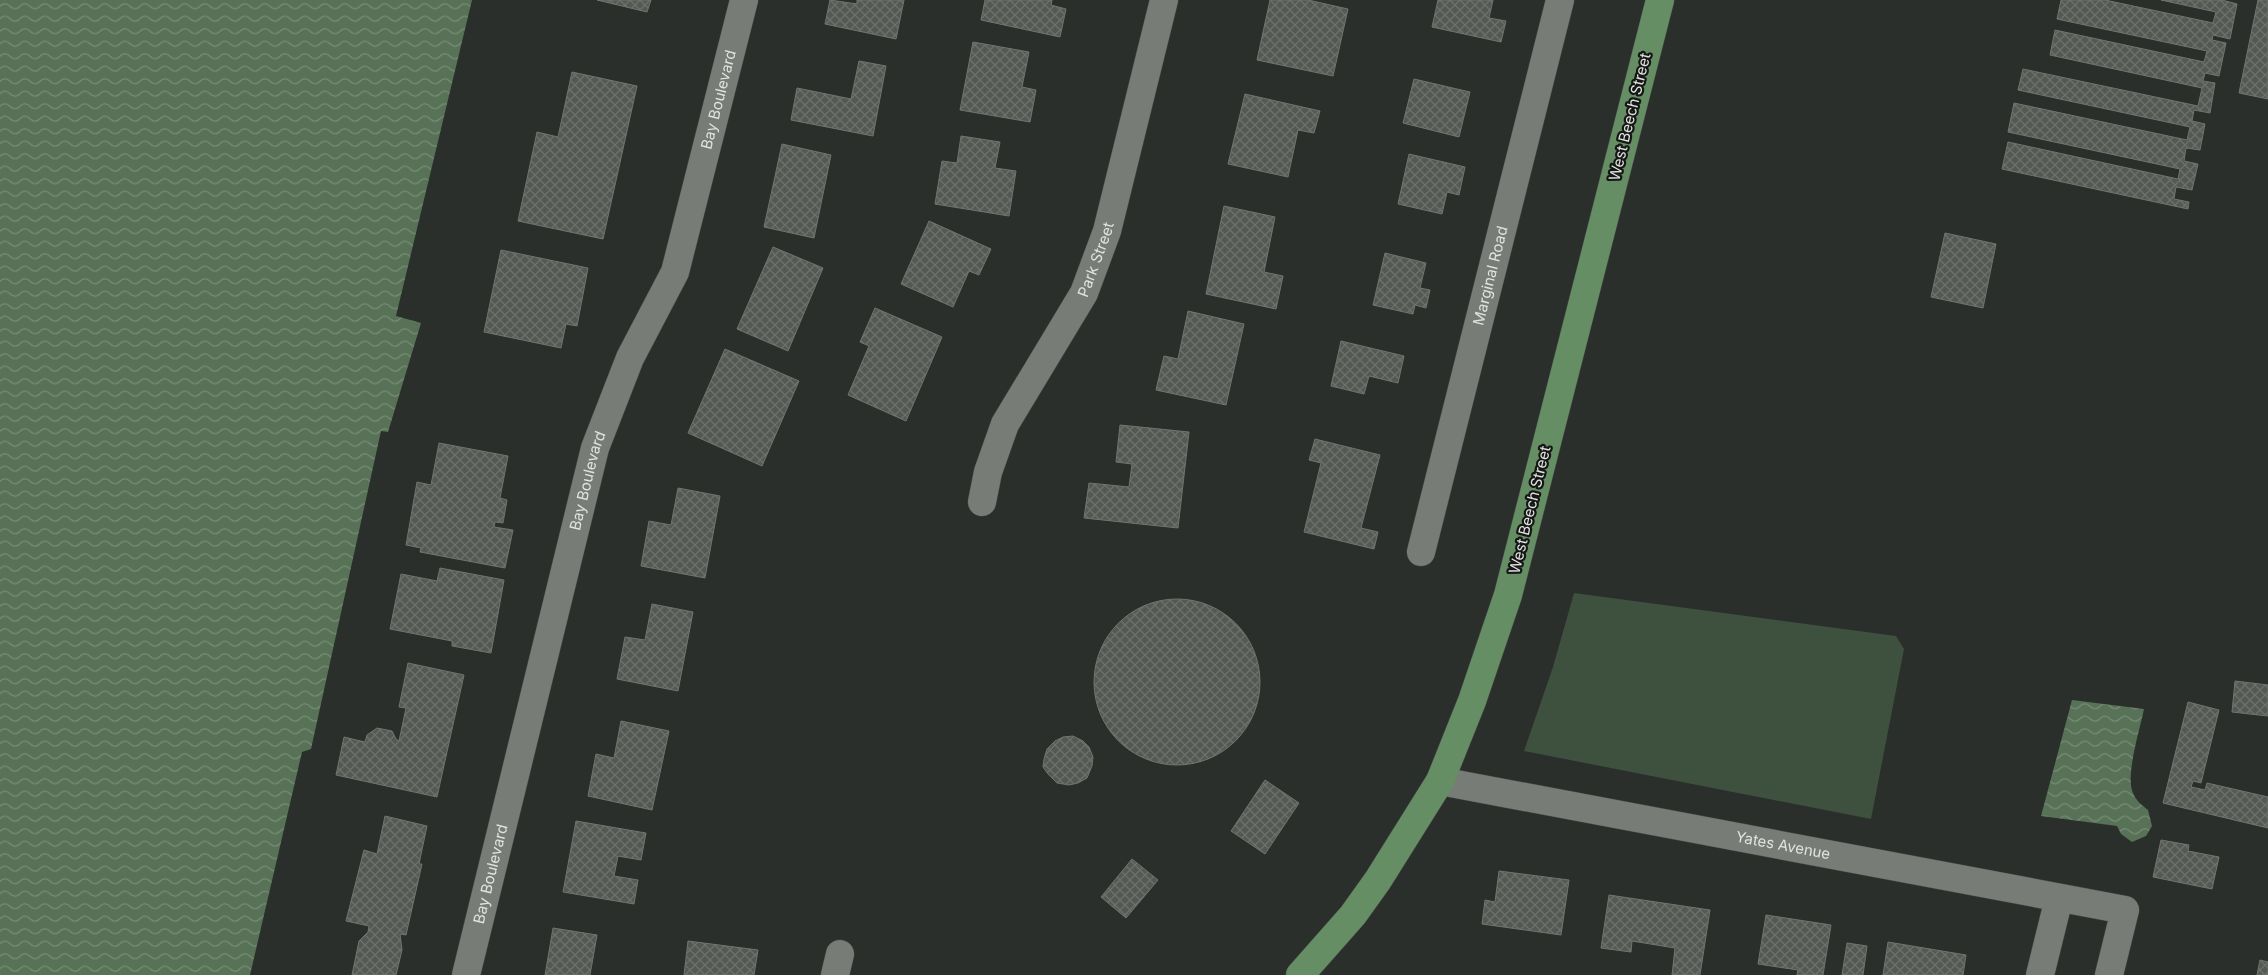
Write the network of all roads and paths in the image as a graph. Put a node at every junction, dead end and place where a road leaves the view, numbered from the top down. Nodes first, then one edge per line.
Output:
1 (744, 0) edge
2 (1164, 0) edge
3 (1560, 0) edge
4 (1660, 0) edge
5 (982, 502) dead end
6 (1421, 552) dead end
7 (1440, 780) junction
8 (2059, 898) junction
9 (466, 975) edge
10 (1300, 975) edge
11 (2040, 975) edge
12 (2109, 975) edge

1 - 9 street, Bay Boulevard
2 - 5 street, Park Street
3 - 6 street, Marginal Road
4 - 7 highway, West Beech Street
7 - 8 street, Yates Avenue
7 - 10 highway, West Beech Street
8 - 11 street
8 - 12 street, Yates Avenue

